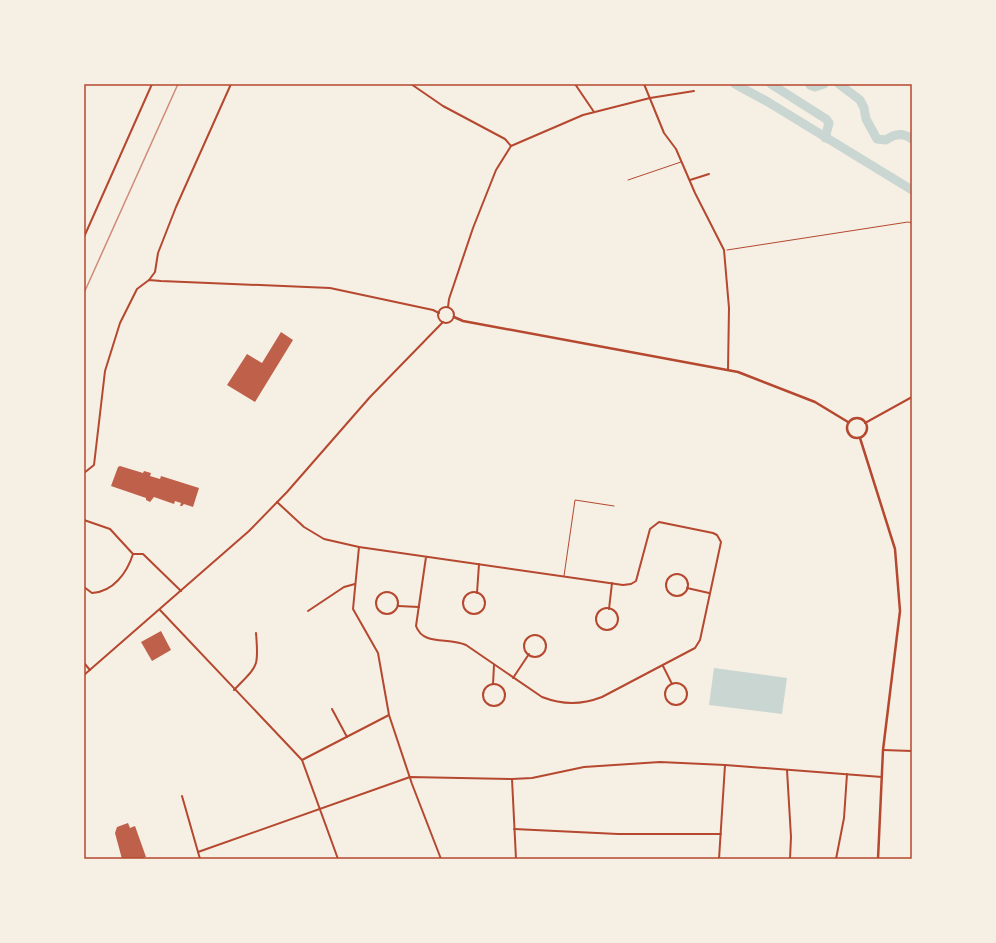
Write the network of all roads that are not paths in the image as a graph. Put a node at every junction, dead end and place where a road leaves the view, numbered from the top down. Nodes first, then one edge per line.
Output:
1 (152, 84) edge
2 (231, 84) edge
3 (411, 84) edge
4 (575, 84) edge
5 (644, 84) edge
6 (694, 91) dead end
7 (650, 98) junction
8 (594, 112) junction
9 (511, 146) junction
10 (681, 161) junction
11 (709, 174) dead end
12 (628, 180) dead end
13 (690, 180) junction
14 (84, 237) edge
15 (149, 280) junction
16 (448, 307) junction
17 (439, 313) junction
18 (454, 317) junction
19 (443, 322) junction
20 (728, 370) junction
21 (912, 397) edge
22 (848, 422) junction
23 (865, 422) junction
24 (860, 438) junction
25 (84, 473) edge
26 (277, 502) junction
27 (614, 506) dead end
28 (84, 520) edge
29 (359, 547) junction
30 (133, 554) junction
31 (426, 557) junction
32 (480, 564) junction
33 (563, 576) junction
34 (612, 583) junction
35 (356, 584) junction
36 (84, 587) edge
37 (687, 588) junction
38 (181, 591) junction
39 (477, 593) junction
40 (710, 594) junction
41 (398, 606) junction
42 (419, 607) junction
43 (609, 609) junction
44 (160, 610) junction
45 (308, 611) dead end
46 (256, 634) dead end
47 (529, 654) junction
48 (84, 663) edge
49 (494, 665) junction
50 (663, 666) junction
51 (90, 670) junction
52 (84, 675) edge
53 (513, 678) junction
54 (493, 684) junction
55 (672, 684) junction
56 (234, 690) junction
57 (332, 709) dead end
58 (389, 715) junction
59 (347, 737) junction
60 (883, 750) junction
61 (912, 751) edge
62 (302, 760) junction
63 (725, 765) junction
64 (787, 770) junction
65 (847, 774) junction
66 (410, 777) junction
67 (882, 777) junction
68 (512, 780) junction
69 (182, 796) dead end
70 (320, 808) junction
71 (514, 830) junction
72 (721, 834) junction
73 (198, 852) junction
74 (200, 859) edge
75 (338, 859) edge
76 (441, 859) edge
77 (516, 859) edge
78 (719, 859) edge
79 (790, 859) edge
80 (836, 859) edge
81 (878, 859) edge

1 - 14 street
2 - 15 street
3 - 9 street
4 - 8 street
5 - 7 street
6 - 7 street
7 - 8 street
7 - 10 street
8 - 9 street
9 - 16 street
10 - 12 lane
10 - 13 street
11 - 13 street
13 - 20 street
15 - 17 street
15 - 25 street
16 - 17 street
16 - 18 street
17 - 19 street
18 - 19 street
18 - 20 street
19 - 26 street
20 - 22 street
21 - 23 street
22 - 23 street
22 - 24 street
23 - 24 street
24 - 60 street
26 - 29 street
26 - 38 street
27 - 33 lane
28 - 30 street
29 - 31 street
29 - 35 street
30 - 36 street
30 - 38 street
31 - 32 street
31 - 42 street
32 - 33 street
32 - 39 street
33 - 34 street
34 - 40 street
34 - 43 street
35 - 45 street
35 - 58 street
37 - 37 street
37 - 40 street
38 - 44 street
39 - 39 street
40 - 50 street
41 - 41 street
41 - 42 street
42 - 49 street
43 - 43 street
44 - 51 street
44 - 56 street
46 - 56 street
47 - 47 street
47 - 53 street
48 - 51 street
49 - 53 street
49 - 54 street
50 - 53 street
50 - 55 street
51 - 52 street
54 - 54 street
55 - 55 street
56 - 62 street
57 - 59 street
58 - 59 street
58 - 66 street
59 - 62 street
60 - 61 street
60 - 67 street
62 - 70 street
63 - 64 street
63 - 68 street
63 - 72 street
64 - 65 street
64 - 79 street
65 - 67 street
65 - 80 street
66 - 68 street
66 - 70 street
66 - 76 street
67 - 81 street
68 - 71 street
69 - 73 street
70 - 73 street
70 - 75 street
71 - 72 street
71 - 77 street
72 - 78 street
73 - 74 street

